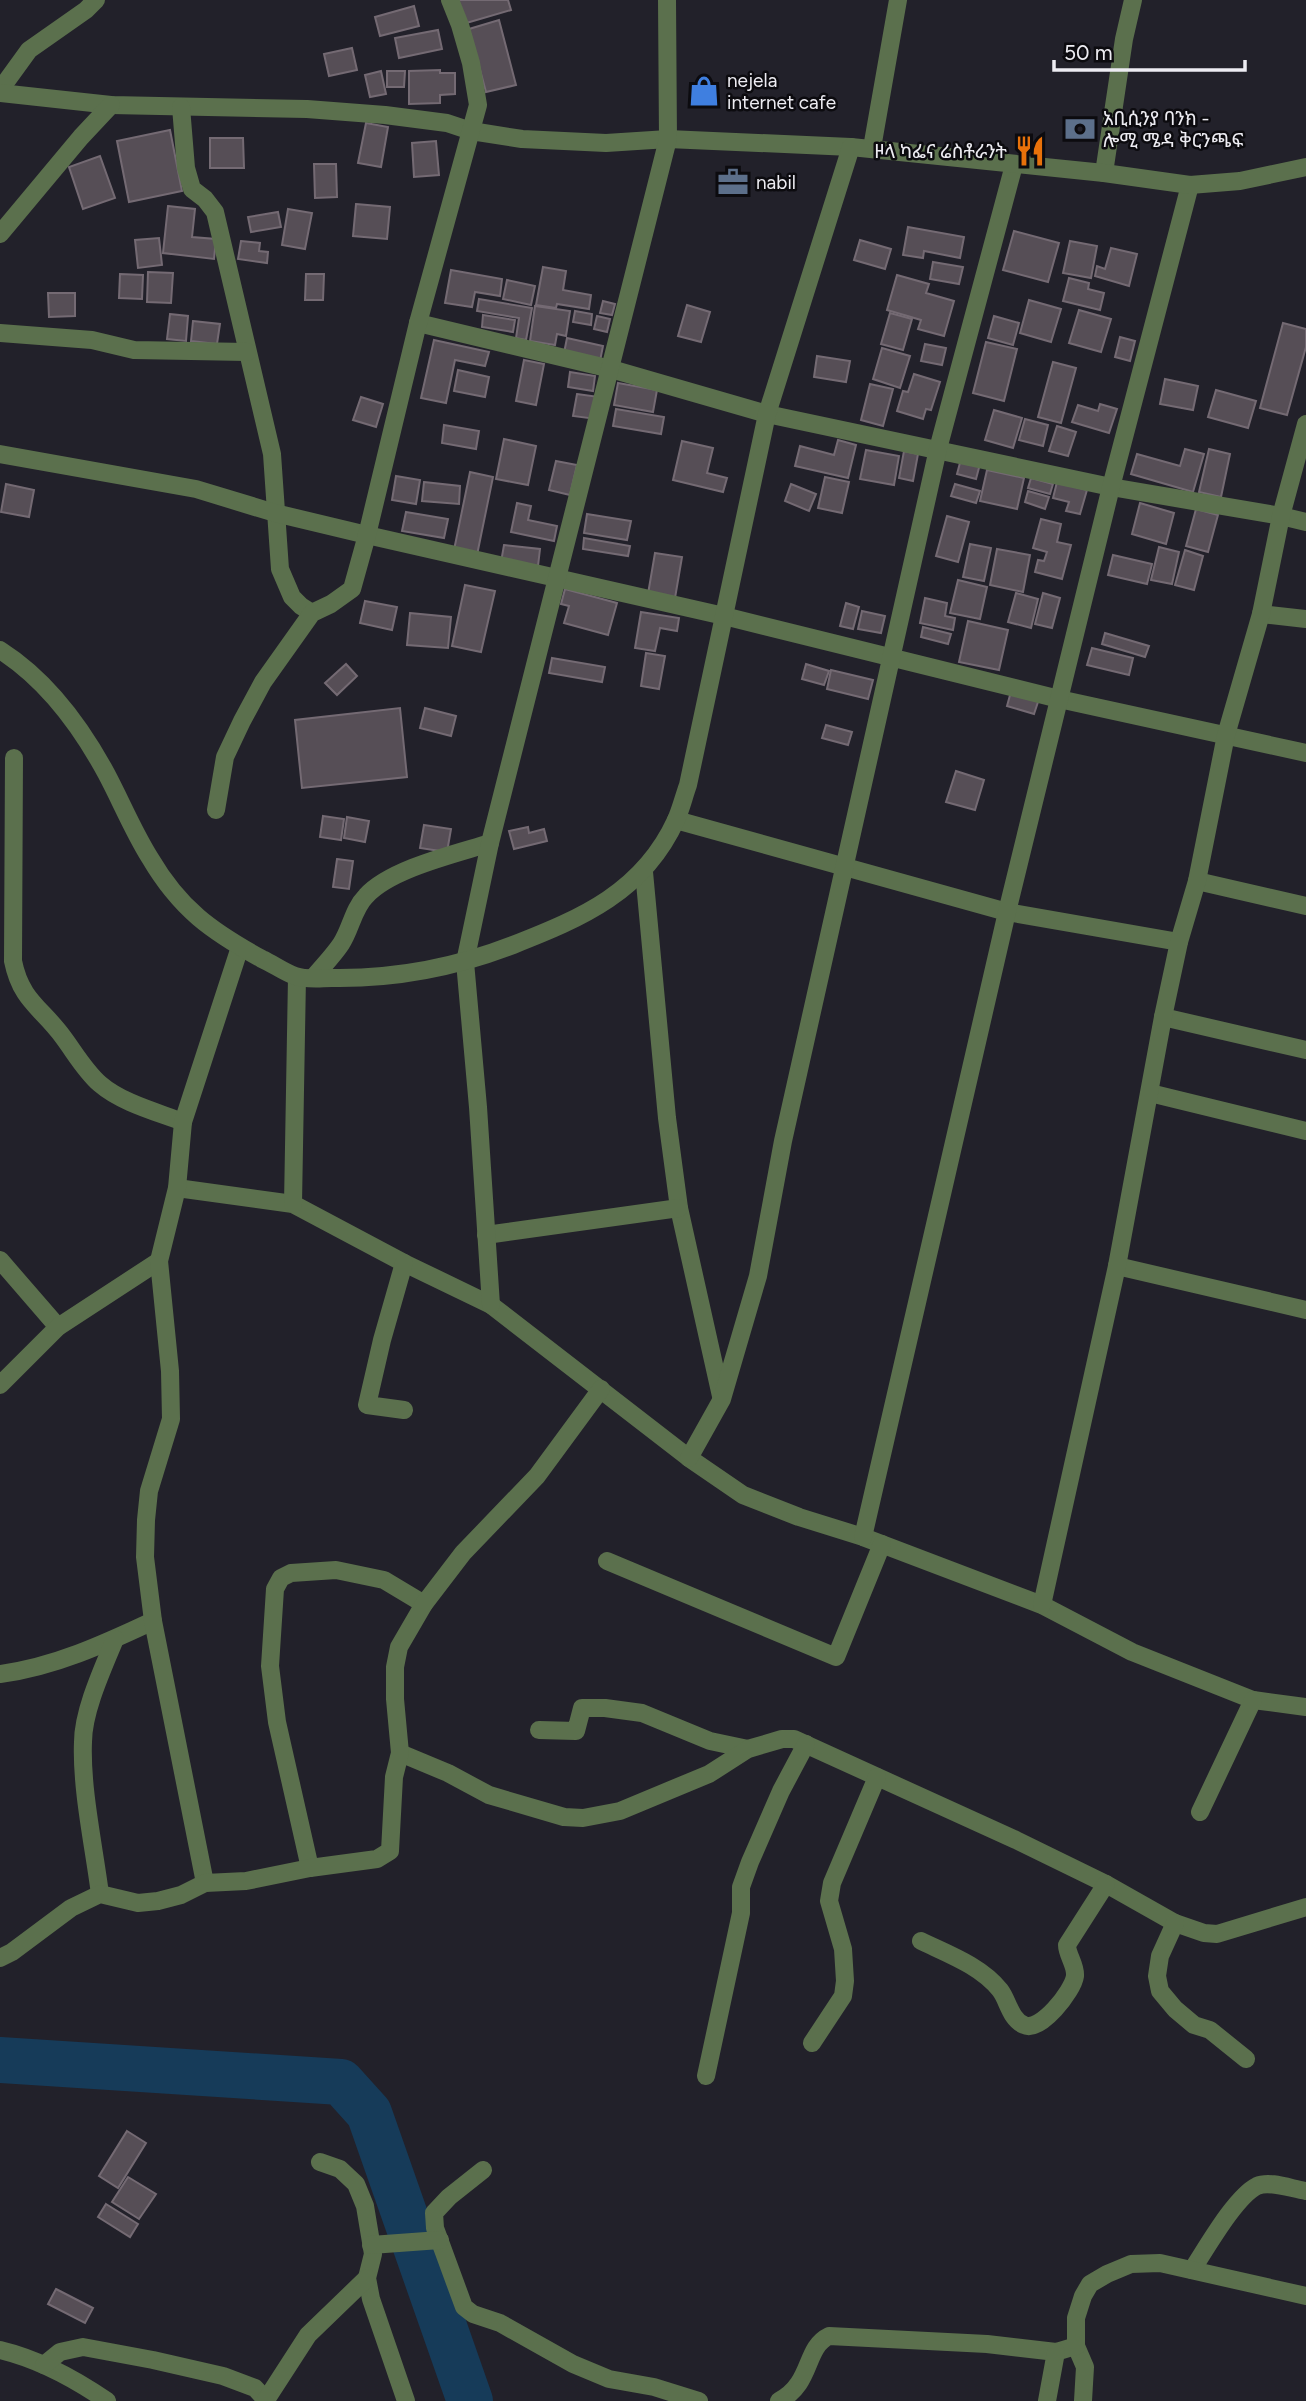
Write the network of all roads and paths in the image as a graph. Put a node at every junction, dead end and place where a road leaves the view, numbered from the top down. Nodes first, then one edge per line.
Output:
1 (96, 0) edge
2 (450, 0) edge
3 (667, 0) edge
4 (898, 0) edge
5 (1133, 0) edge
6 (0, 91) edge
7 (111, 105) junction
8 (181, 107) junction
9 (471, 131) junction
10 (668, 139) junction
11 (851, 147) junction
12 (872, 148) junction
13 (1014, 165) junction
14 (1306, 167) edge
15 (1104, 173) junction
16 (1190, 185) junction
17 (0, 234) edge
18 (418, 323) junction
19 (0, 333) edge
20 (247, 352) junction
21 (611, 369) junction
22 (767, 414) junction
23 (1306, 424) edge
24 (938, 449) junction
25 (0, 454) edge
26 (1111, 487) junction
27 (275, 513) junction
28 (1281, 516) junction
29 (1306, 522) edge
30 (367, 535) junction
31 (556, 580) junction
32 (312, 613) junction
33 (1261, 614) junction
34 (723, 616) junction
35 (1306, 619) edge
36 (0, 650) edge
37 (892, 657) junction
38 (1059, 699) junction
39 (1226, 735) junction
40 (1306, 753) edge
41 (14, 758) dead end
42 (216, 810) dead end
43 (676, 820) junction
44 (490, 843) junction
45 (844, 865) junction
46 (643, 872) junction
47 (1197, 881) junction
48 (1306, 906) edge
49 (1007, 912) junction
50 (1179, 942) junction
51 (240, 947) junction
52 (465, 962) junction
53 (305, 977) junction
54 (1163, 1017) junction
55 (1306, 1050) edge
56 (1150, 1093) junction
57 (183, 1122) junction
58 (1306, 1131) edge
59 (177, 1188) junction
60 (293, 1204) junction
61 (679, 1208) junction
62 (486, 1236) junction
63 (0, 1260) edge
64 (159, 1261) junction
65 (404, 1263) junction
66 (1117, 1266) junction
67 (491, 1305) junction
68 (1306, 1310) edge
69 (58, 1327) junction
70 (0, 1385) edge
71 (601, 1389) junction
72 (722, 1399) junction
73 (404, 1410) dead end
74 (689, 1458) junction
75 (863, 1537) junction
76 (882, 1545) junction
77 (607, 1561) dead end
78 (424, 1604) junction
79 (1042, 1605) junction
80 (153, 1621) junction
81 (115, 1639) junction
82 (0, 1674) edge
83 (1253, 1700) junction
84 (1306, 1707) edge
85 (539, 1730) dead end
86 (806, 1744) junction
87 (748, 1749) junction
88 (400, 1754) junction
89 (877, 1777) junction
90 (1200, 1812) dead end
91 (310, 1868) junction
92 (205, 1883) junction
93 (1106, 1884) junction
94 (100, 1894) junction
95 (1306, 1907) edge
96 (1175, 1923) junction
97 (921, 1941) dead end
98 (0, 1958) edge
99 (812, 2043) dead end
100 (1246, 2059) dead end
101 (706, 2076) dead end
102 (320, 2162) dead end
103 (483, 2170) dead end
104 (1306, 2191) edge
105 (438, 2240) junction
106 (373, 2245) junction
107 (1192, 2270) junction
108 (367, 2278) junction
109 (1306, 2296) edge
110 (1076, 2346) junction
111 (0, 2350) edge
112 (1056, 2352) junction
113 (44, 2365) junction
114 (267, 2400) edge
115 (107, 2401) edge
116 (406, 2401) edge
117 (699, 2401) edge
118 (779, 2401) edge
119 (1047, 2401) edge
120 (1083, 2401) edge

1 - 6 street
2 - 9 street
3 - 10 street
4 - 12 street
5 - 15 street
6 - 7 street
7 - 8 street
7 - 17 street
8 - 9 street
8 - 20 street
9 - 10 street
9 - 18 street
10 - 11 street
10 - 21 street
11 - 12 street
11 - 22 street
12 - 13 street
13 - 15 street
13 - 24 street
14 - 16 street
15 - 16 street
16 - 26 street
18 - 21 street
18 - 30 street
19 - 20 street
20 - 27 street
21 - 22 street
21 - 31 street
22 - 24 street
22 - 34 street
23 - 28 street
24 - 26 street
24 - 37 street
25 - 27 street
26 - 28 street
26 - 38 street
27 - 30 street
27 - 32 street
28 - 29 street
28 - 33 street
30 - 31 street
30 - 32 street
31 - 34 street
31 - 44 street
32 - 42 street
33 - 35 street
33 - 39 street
34 - 37 street
34 - 43 street
36 - 51 street
37 - 38 street
37 - 45 street
38 - 39 street
38 - 49 street
39 - 40 street
39 - 47 street
41 - 57 street
43 - 45 street
43 - 46 street
44 - 52 street
44 - 53 street
45 - 49 street
45 - 72 street
46 - 52 street
46 - 61 street
47 - 48 street
47 - 50 street
49 - 50 street
49 - 75 street
50 - 54 street
51 - 53 street
51 - 57 street
52 - 53 street
52 - 62 street
53 - 60 street
54 - 55 street
54 - 56 street
56 - 58 street
56 - 66 street
57 - 59 street
59 - 60 street
59 - 64 street
60 - 65 street
61 - 62 street
61 - 72 street
62 - 67 street
63 - 69 street
64 - 69 street
64 - 80 street
65 - 67 street
65 - 73 street
66 - 68 street
66 - 79 street
67 - 71 street
69 - 70 street
71 - 74 street
71 - 78 street
72 - 74 street
74 - 75 street
75 - 76 street
76 - 77 street
76 - 79 street
78 - 88 street
78 - 91 street
79 - 83 street
80 - 81 street
80 - 92 street
81 - 82 street
81 - 94 street
83 - 84 street
83 - 90 street
85 - 87 street
86 - 87 street
86 - 89 street
86 - 101 street
87 - 88 street
88 - 91 street
89 - 93 street
89 - 99 street
91 - 92 street
92 - 94 street
93 - 96 street
93 - 97 street
94 - 98 street
95 - 96 street
96 - 100 street
102 - 106 street
103 - 105 street
104 - 107 street
105 - 106 street
105 - 117 street
106 - 108 street
107 - 109 street
107 - 110 street
108 - 114 street
108 - 116 street
110 - 112 street
110 - 120 street
111 - 113 street
112 - 118 street
112 - 119 street
113 - 114 street
113 - 115 street

